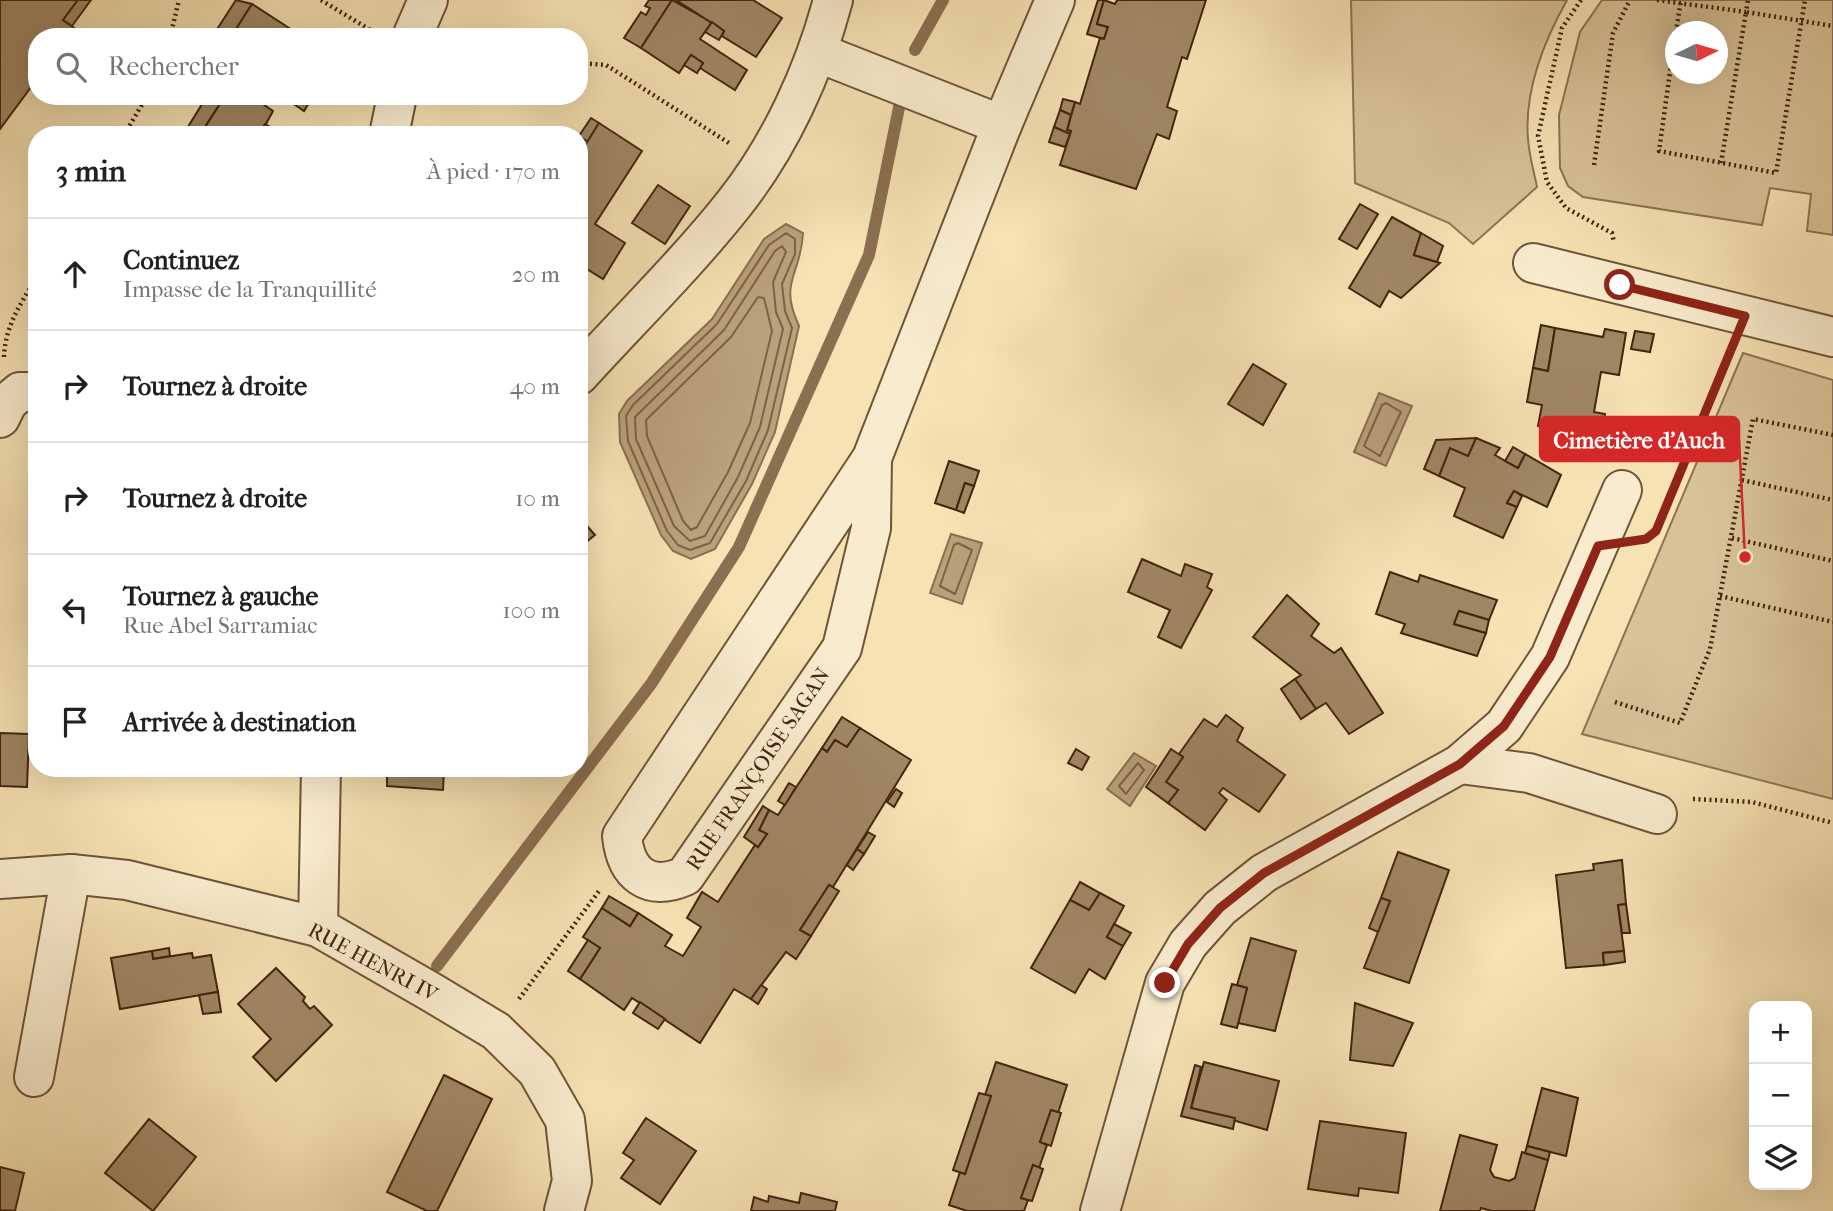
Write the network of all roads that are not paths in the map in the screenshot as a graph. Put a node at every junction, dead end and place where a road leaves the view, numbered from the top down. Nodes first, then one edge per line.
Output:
1 (428, 0) edge
2 (833, 0) edge
3 (1055, 0) edge
4 (416, 28) edge
5 (819, 53) junction
6 (395, 105) edge
7 (1002, 125) junction
8 (391, 126) edge
9 (1533, 263) dead end
10 (1833, 337) edge
11 (588, 365) edge
12 (872, 458) junction
13 (1622, 490) dead end
14 (1460, 764) junction
15 (321, 777) edge
16 (1657, 814) road end
17 (71, 874) junction
18 (0, 879) edge
19 (318, 927) junction
20 (34, 1077) dead end
21 (564, 1211) edge
22 (1100, 1211) edge

1 - 4 street
2 - 5 street
3 - 7 street, RUE FRANÇOISE SAGAN
5 - 7 street
5 - 11 street
6 - 8 street
7 - 12 street, RUE FRANÇOISE SAGAN
9 - 10 street
12 - 12 street, RUE FRANÇOISE SAGAN
13 - 14 street
14 - 16 street
14 - 22 street
15 - 19 street
17 - 18 street, RUE HENRI IV
17 - 19 street, RUE HENRI IV
17 - 20 street
19 - 21 street, RUE HENRI IV

